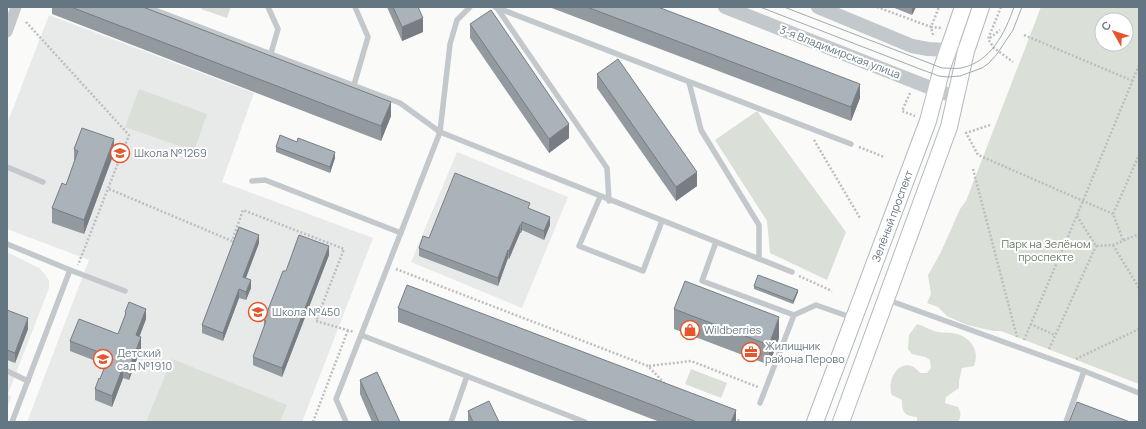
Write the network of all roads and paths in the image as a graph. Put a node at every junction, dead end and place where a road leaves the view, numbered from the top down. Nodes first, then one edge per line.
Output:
1 (16, 7) edge
2 (149, 7) edge
3 (268, 7) edge
4 (355, 7) edge
5 (470, 7) edge
6 (496, 7) edge
7 (725, 7) edge
8 (818, 7) edge
9 (877, 7) edge
10 (939, 7) edge
11 (964, 7) edge
12 (981, 7) edge
13 (1001, 7) edge
14 (26, 22) dead end
15 (931, 27) junction
16 (948, 28) dead end
17 (1000, 30) dead end
18 (7, 32) edge
19 (933, 35) dead end
20 (1024, 35) dead end
21 (988, 39) junction
22 (948, 50) junction
23 (966, 51) junction
24 (271, 54) junction
25 (1013, 62) dead end
26 (1139, 65) edge
27 (1134, 81) junction
28 (689, 82) junction
29 (354, 85) junction
30 (936, 90) junction
31 (910, 93) dead end
32 (956, 97) junction
33 (917, 117) dead end
34 (990, 125) dead end
35 (807, 127) junction
36 (440, 132) junction
37 (851, 144) joint
38 (1139, 155) edge
39 (884, 157) dead end
40 (7, 167) edge
41 (973, 169) dead end
42 (252, 181) dead end
43 (43, 182) dead end
44 (109, 189) junction
45 (600, 197) junction
46 (609, 200) junction
47 (1083, 201) junction
48 (1113, 214) junction
49 (1077, 216) junction
50 (860, 218) dead end
51 (662, 221) junction
52 (401, 233) junction
53 (1139, 234) edge
54 (1124, 240) junction
55 (716, 242) junction
56 (7, 244) edge
57 (1113, 245) junction
58 (1096, 246) junction
59 (759, 259) junction
60 (388, 266) junction
61 (73, 270) junction
62 (792, 272) joint
63 (1139, 288) edge
64 (125, 291) dead end
65 (832, 291) dead end
66 (887, 299) junction
67 (794, 315) junction
68 (854, 319) junction
69 (1030, 324) junction
70 (1139, 329) edge
71 (348, 330) junction
72 (361, 335) junction
73 (1055, 335) junction
74 (1020, 348) junction
75 (1045, 357) junction
76 (1065, 364) junction
77 (648, 366) junction
78 (7, 370) edge
79 (1084, 371) junction
80 (467, 376) junction
81 (28, 380) junction
82 (668, 386) edge
83 (765, 390) junction
84 (1139, 393) edge
85 (760, 403) dead end
86 (730, 416) edge
87 (12, 422) edge
88 (312, 422) edge
89 (346, 422) edge
90 (451, 422) edge
91 (585, 422) edge
92 (742, 422) edge
93 (815, 422) edge
94 (841, 422) edge
95 (1066, 422) edge

1 - 18 street
2 - 24 lane
3 - 24 lane
4 - 29 lane
5 - 36 lane
6 - 28 lane
6 - 46 lane
7 - 30 street, 3-я Владимирская улица
8 - 22 street
9 - 15 path
10 - 15 path
11 - 22 main road, Зелёный проспект
12 - 23 main road, Зелёный проспект
13 - 21 path
14 - 44 path
15 - 16 path
15 - 19 path
17 - 21 path
20 - 27 path
21 - 25 path
22 - 23 street
22 - 30 main road, Зелёный проспект
23 - 32 main road, Зелёный проспект
24 - 29 lane
26 - 27 path
27 - 47 path
28 - 35 lane
28 - 59 lane
29 - 36 lane
30 - 32 street, 3-я Владимирская улица
30 - 68 main road, Зелёный проспект
31 - 33 path
32 - 66 main road, Зелёный проспект
34 - 47 path
35 - 37 lane
35 - 50 path
36 - 45 lane
36 - 52 lane
37 - 39 path
38 - 48 path
40 - 43 lane
41 - 74 path
42 - 52 lane
44 - 61 path
44 - 71 path
45 - 46 lane
45 - 51 lane
46 - 51 lane
47 - 48 path
47 - 49 path
48 - 54 path
49 - 58 path
49 - 69 path
51 - 55 lane
52 - 60 lane
53 - 54 path
54 - 57 path
55 - 59 lane
55 - 67 lane
56 - 61 lane
57 - 58 path
57 - 63 path
58 - 73 path
59 - 62 lane
60 - 72 lane
60 - 77 path
61 - 64 lane
61 - 81 lane
62 - 65 path
66 - 74 lane
66 - 94 main road, Зелёный проспект
67 - 68 lane
67 - 83 lane
68 - 93 main road, Зелёный проспект
69 - 73 path
69 - 74 path
70 - 76 path
71 - 72 path
71 - 88 path
72 - 80 lane
72 - 89 lane
73 - 75 path
74 - 75 lane
75 - 76 lane
76 - 79 lane
77 - 82 path
77 - 83 path
78 - 81 lane
79 - 84 lane
79 - 95 lane
80 - 90 lane
80 - 91 lane
81 - 87 lane
83 - 85 lane
86 - 92 path

